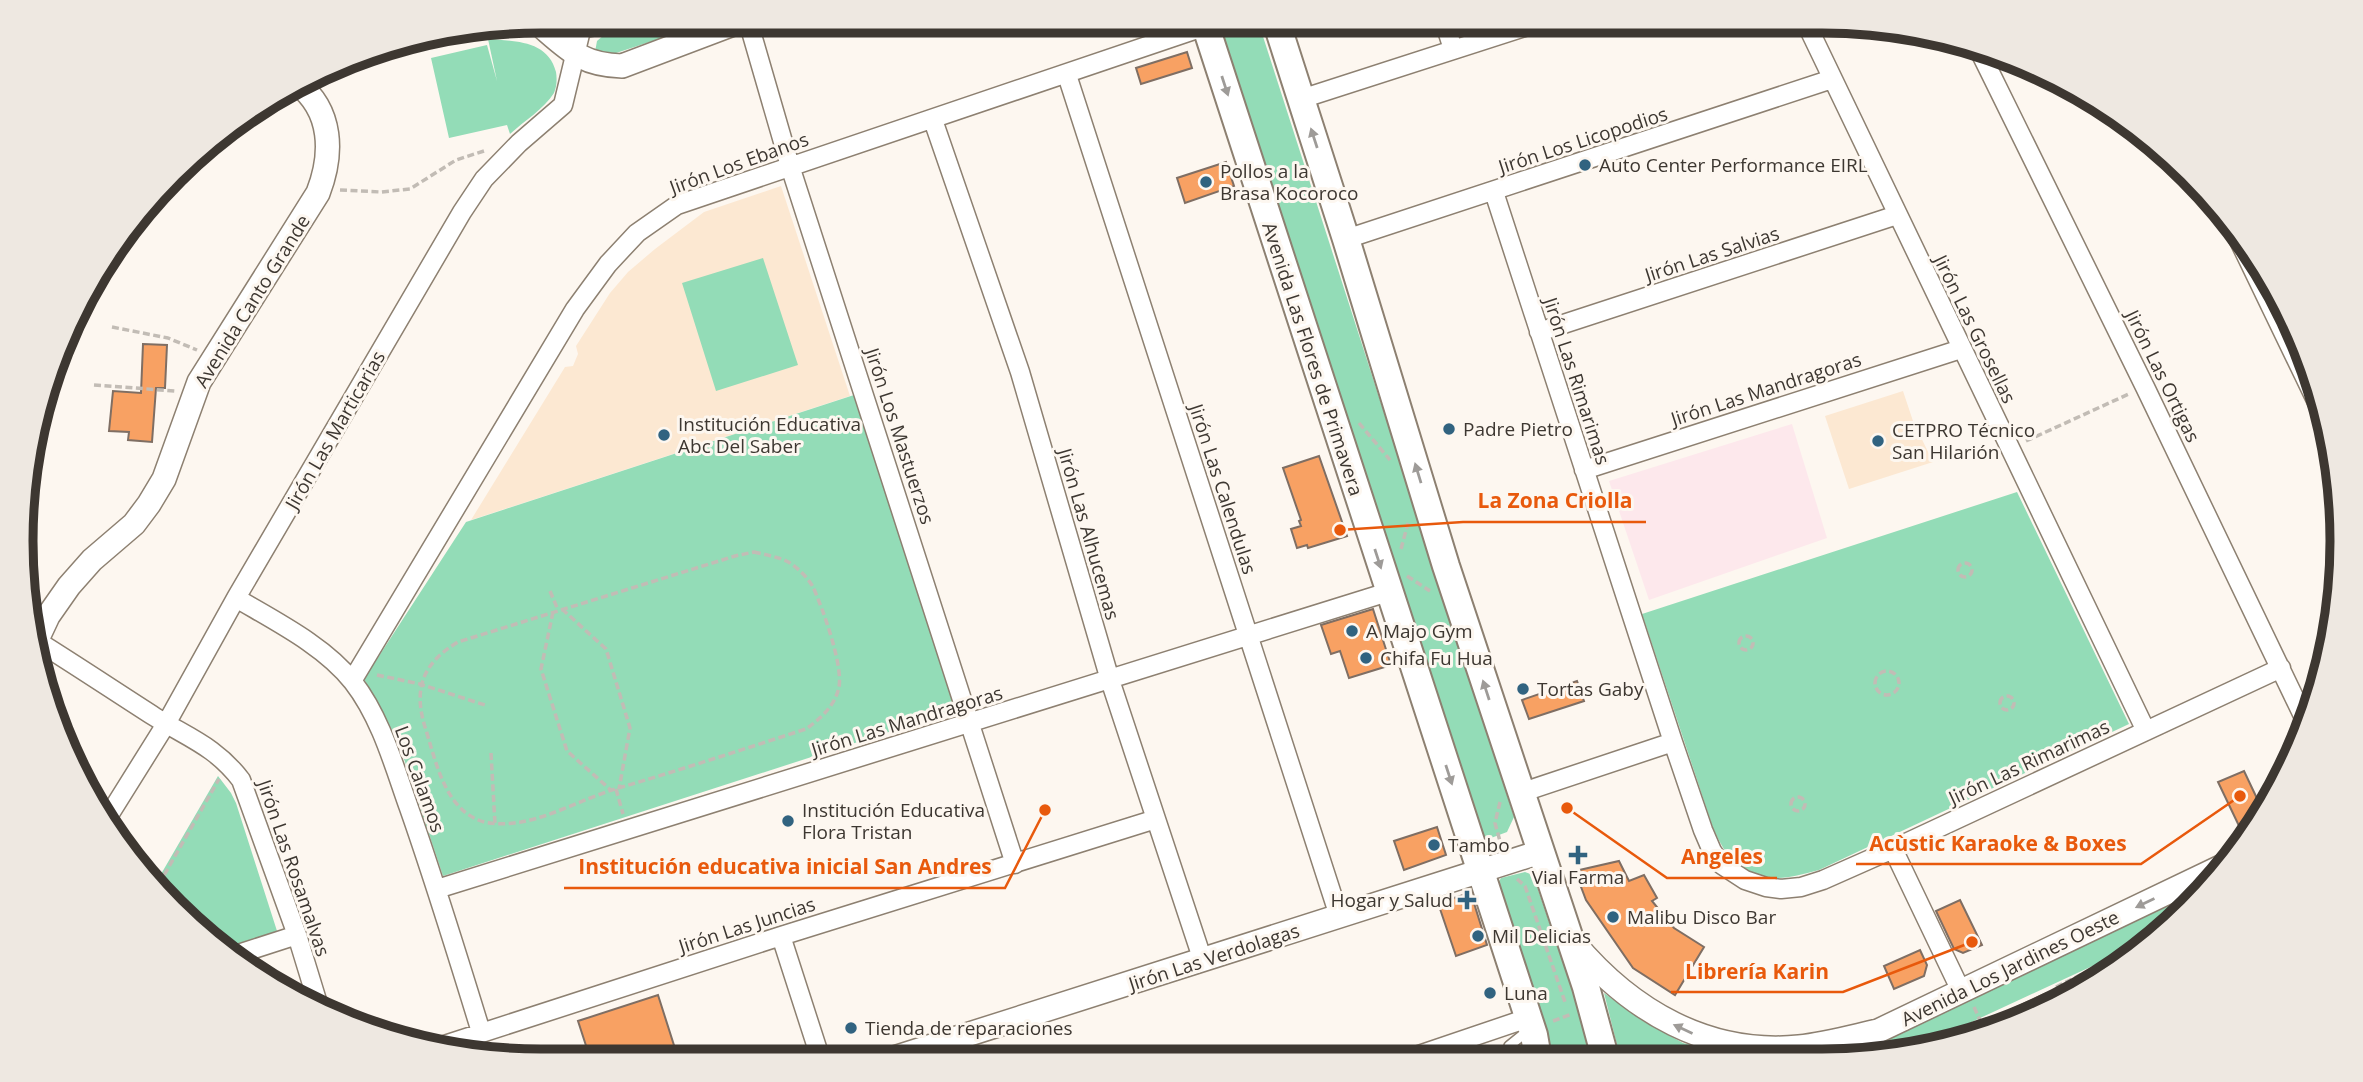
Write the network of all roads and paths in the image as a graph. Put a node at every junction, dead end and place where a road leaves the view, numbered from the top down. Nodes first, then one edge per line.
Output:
1 (546, 33) edge
2 (580, 33) edge
3 (709, 33) edge
4 (751, 33) edge
5 (1181, 33) edge
6 (1208, 33) edge
7 (1280, 33) edge
8 (1448, 33) edge
9 (1504, 33) edge
10 (1811, 33) edge
11 (1453, 49) junction
12 (573, 54) junction
13 (1984, 60) edge
14 (1067, 75) junction
15 (1832, 79) junction
16 (305, 92) edge
17 (1301, 99) junction
18 (933, 120) junction
19 (494, 148) dead end
20 (790, 166) junction
21 (338, 190) dead end
22 (1494, 192) junction
23 (1897, 215) junction
24 (1346, 239) junction
25 (2259, 283) edge
26 (112, 327) dead end
27 (1539, 332) junction
28 (1961, 349) junction
29 (2294, 354) edge
30 (214, 357) junction
31 (94, 384) dead end
32 (2145, 387) junction
33 (195, 393) junction
34 (2010, 449) junction
35 (1584, 470) junction
36 (1960, 576) joint
37 (550, 591) dead end
38 (1388, 592) junction
39 (236, 598) junction
40 (558, 610) junction
41 (41, 630) edge
42 (1248, 636) junction
43 (46, 650) edge
44 (1744, 650) joint
45 (2281, 668) junction
46 (377, 675) dead end
47 (1110, 680) junction
48 (352, 681) junction
49 (420, 684) junction
50 (1890, 695) joint
51 (488, 706) dead end
52 (2301, 710) edge
53 (166, 723) junction
54 (969, 723) junction
55 (2146, 731) junction
56 (1672, 742) junction
57 (491, 753) dead end
58 (219, 779) dead end
59 (615, 789) junction
60 (1520, 793) junction
61 (111, 811) edge
62 (1794, 811) joint
63 (624, 815) dead end
64 (1156, 819) junction
65 (495, 824) junction
66 (1893, 849) junction
67 (1540, 852) junction
68 (1015, 864) junction
69 (1480, 872) junction
70 (2205, 874) edge
71 (162, 879) edge
72 (1525, 887) dead end
73 (437, 889) junction
74 (1339, 916) junction
75 (297, 935) junction
76 (781, 936) junction
77 (1569, 937) junction
78 (244, 952) edge
79 (1203, 961) junction
80 (1963, 990) junction
81 (316, 996) edge
82 (1578, 1015) junction
83 (1981, 1023) edge
84 (1524, 1024) junction
85 (481, 1032) junction
86 (455, 1041) edge
87 (817, 1049) edge
88 (923, 1049) edge
89 (1440, 1049) edge
90 (1534, 1049) edge
91 (1599, 1049) edge

1 - 12 street
2 - 12 street, Jirón Las Marticarias
3 - 12 street
4 - 20 street, Jirón Los Mastuerzos
5 - 14 street, Jirón Los Ebanos
6 -> 38 main road, Avenida Las Flores de Primavera
7 - 17 main road
8 - 11 street
9 - 11 street
10 - 15 street, Jirón Las Grosellas
11 - 17 street
12 - 39 street, Jirón Las Marticarias
13 - 32 street, Jirón Las Ortigas
14 - 18 street, Jirón Los Ebanos
14 - 42 street, Jirón Las Calendulas
15 - 22 street, Jirón Los Licopodios
15 - 23 street, Jirón Las Grosellas
16 - 30 street, Avenida Canto Grande
24 -> 17 main road
18 - 20 street, Jirón Los Ebanos
18 - 47 street, Jirón Las Alhucemas
19 - 21 path
20 - 48 street, Jirón Los Ebanos
20 - 54 street, Jirón Los Mastuerzos
22 - 24 street, Jirón Los Licopodios
22 - 27 street, Jirón Las Rimarimas
23 - 27 street, Jirón Las Salvias
23 - 28 street, Jirón Las Grosellas
60 -> 24 main road
25 - 29 street
26 - 30 path
27 - 35 street, Jirón Las Rimarimas
28 - 34 street, Jirón Las Grosellas
28 - 35 street, Jirón Las Mandragoras
30 - 33 street, Avenida Canto Grande
31 - 33 path
32 - 34 path
32 - 45 street, Jirón Las Ortigas
33 - 41 street, Avenida Canto Grande
34 - 55 street, Jirón Las Grosellas
35 - 56 street, Jirón Las Rimarimas
36 - 36 path
37 - 40 path
38 - 42 street, Jirón Las Mandragoras
38 -> 69 main road, Avenida Las Flores de Primavera
39 - 48 street, Los Calamos
39 - 53 street, Jirón Las Marticarias
40 - 49 path
40 - 59 path
40 - 59 path
40 - 59 path
42 - 47 street, Jirón Las Mandragoras
42 - 74 street, Jirón Las Calendulas
43 - 53 street, Jirón Las Rosamalvas
44 - 44 path
45 - 52 street, Jirón Las Ortigas
45 - 55 street, Jirón Las Rimarimas
46 - 49 path
47 - 54 street, Jirón Las Mandragoras
47 - 64 street, Jirón Las Alhucemas
48 - 73 street, Los Calamos
49 - 51 path
49 - 65 path
50 - 50 path
53 - 61 street, Jirón Las Marticarias
53 - 75 street, Jirón Las Rosamalvas
54 - 68 street, Jirón Los Mastuerzos
54 - 73 street, Jirón Las Mandragoras
55 - 66 street, Jirón Las Rimarimas
56 - 60 street
56 - 66 street, Jirón Las Rimarimas
57 - 65 path
58 - 71 path
59 - 63 path
59 - 65 path
60 - 67 main road
62 - 62 path
64 - 68 street, Jirón Las Juncias
64 - 79 street, Jirón Las Alhucemas
66 - 80 street
67 - 69 street, Jirón Las Verdolagas
67 - 77 main road
68 - 76 street, Jirón Las Juncias
69 - 74 street, Jirón Las Verdolagas
69 - 84 main road, Avenida Las Flores de Primavera
70 -> 80 street, Avenida Los Jardines Oeste
72 - 82 path
73 - 85 street, Los Calamos
74 - 79 street, Jirón Las Verdolagas
75 - 78 street
75 - 81 street, Jirón Las Rosamalvas
76 - 85 street, Jirón Las Juncias
76 - 87 street
80 -> 77 street, Avenida Los Jardines Oeste
77 - 82 main road
79 - 88 street, Jirón Las Verdolagas
80 - 83 path
82 - 84 path
82 - 91 main road
84 - 84 lane
84 - 89 street
84 - 90 main road, Avenida Las Flores de Primavera
85 - 86 street, Jirón Las Juncias

